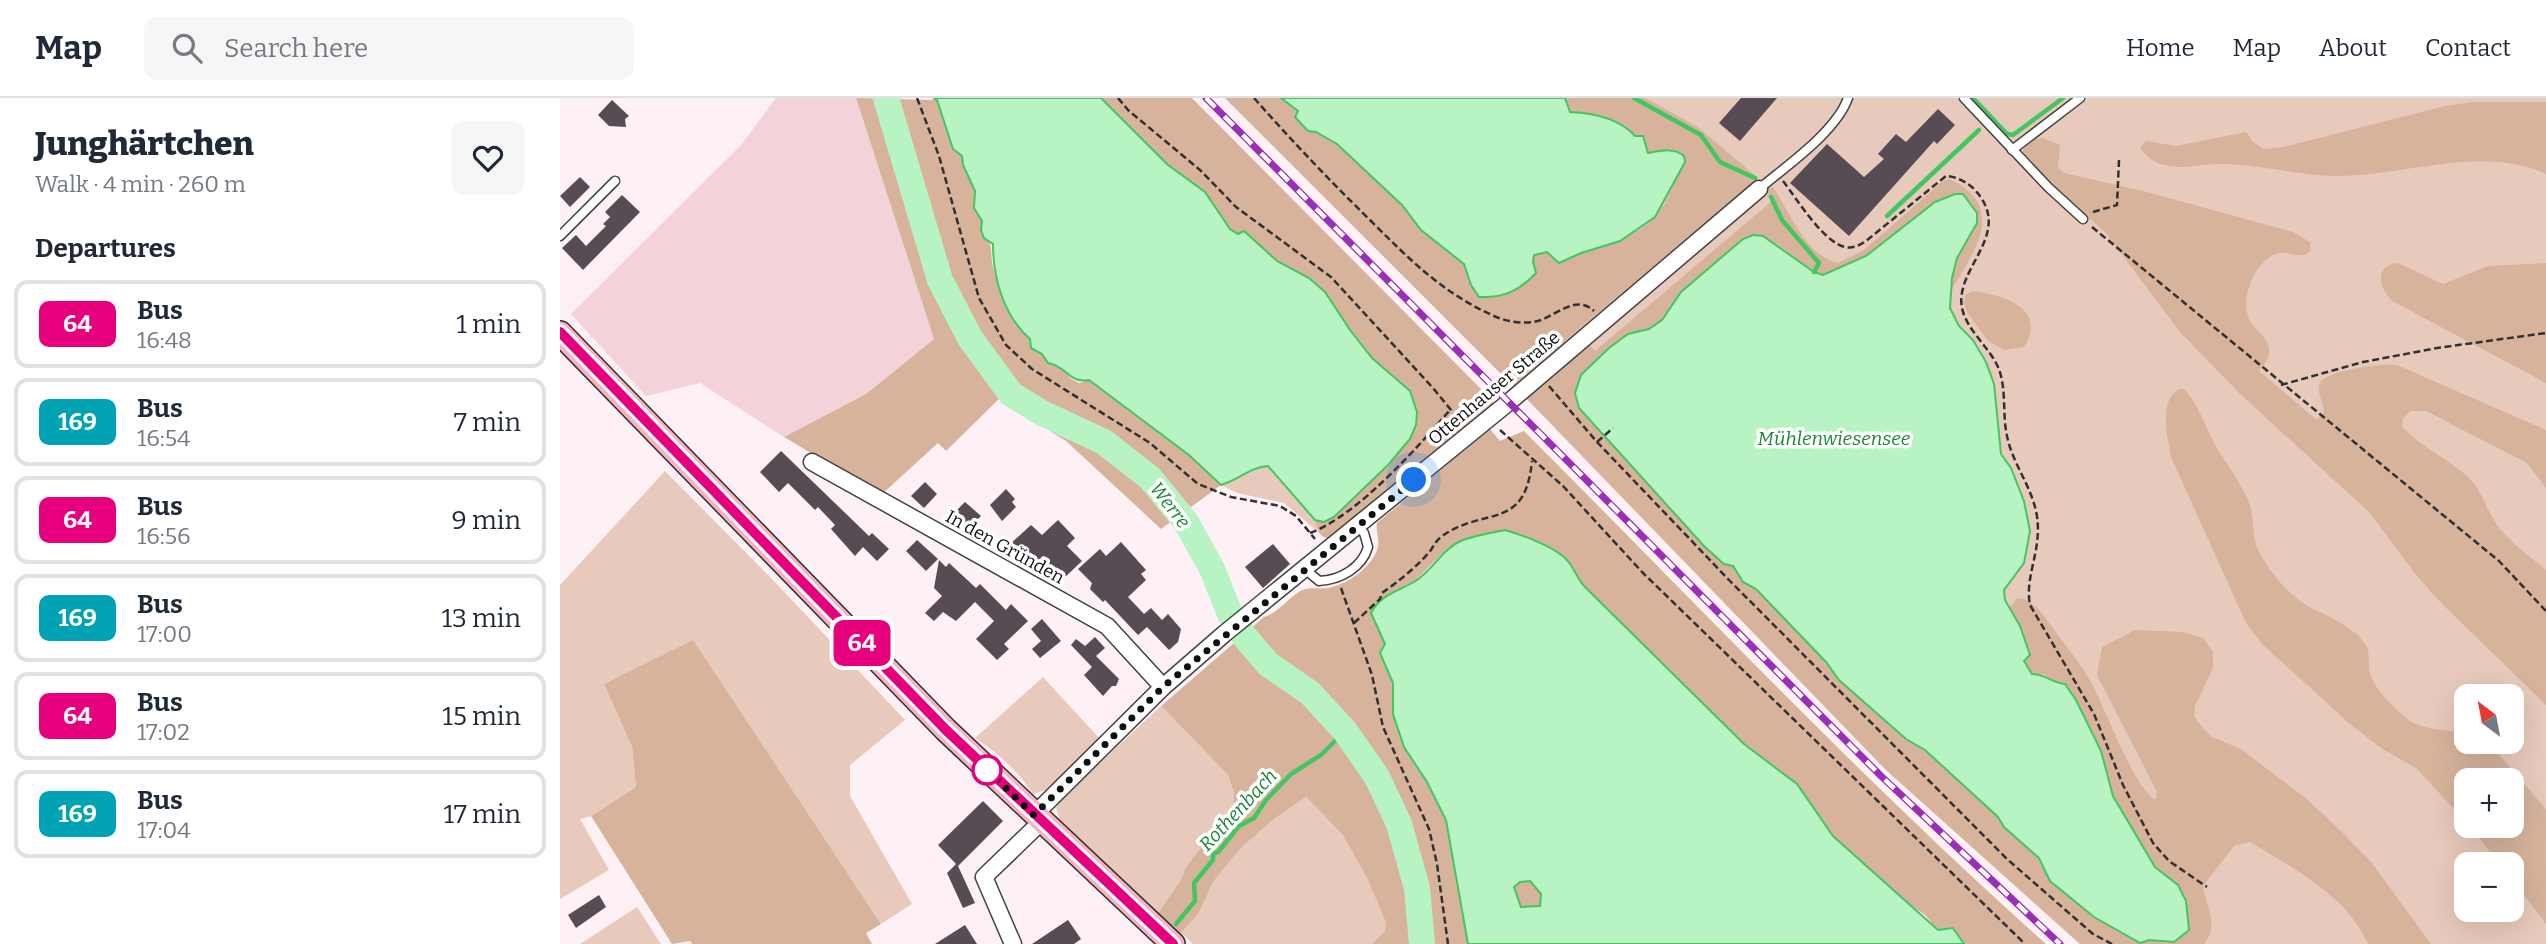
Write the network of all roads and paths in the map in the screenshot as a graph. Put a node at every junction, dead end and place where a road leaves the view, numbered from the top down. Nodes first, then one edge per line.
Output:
1 (917, 98) edge
2 (1118, 98) edge
3 (1254, 98) edge
4 (1848, 98) edge
5 (1964, 98) edge
6 (2080, 98) edge
7 (2012, 150) junction
8 (2119, 160) dead end
9 (1777, 173) junction
10 (615, 181) dead end
11 (1759, 189) joint
12 (2083, 219) junction
13 (560, 236) edge
14 (1604, 321) junction
15 (560, 332) edge
16 (2546, 333) edge
17 (1540, 376) junction
18 (2281, 385) junction
19 (1450, 410) junction
20 (1490, 418) junction
21 (1613, 428) dead end
22 (1470, 434) junction
23 (1597, 442) junction
24 (1532, 461) junction
25 (812, 462) dead end
26 (1358, 526) junction
27 (1310, 533) junction
28 (1327, 552) junction
29 (1306, 570) junction
30 (1338, 578) junction
31 (2546, 611) edge
32 (1354, 623) junction
33 (1163, 687) junction
34 (1038, 818) junction
35 (2207, 887) dead end
36 (1013, 944) edge
37 (1173, 944) edge
38 (1448, 944) edge
39 (2025, 944) edge
40 (2112, 944) edge

1 - 27 path
2 - 19 path
3 - 14 path
4 - 9 lane, Ottenhauser Straße
5 - 7 lane
6 - 7 lane
7 - 12 lane
8 - 12 path
9 - 11 lane, Ottenhauser Straße
9 - 35 path
10 - 13 lane
11 - 14 street, Ottenhauser Straße
12 - 18 path
14 - 17 street, Ottenhauser Straße
15 - 34 main road
16 - 18 path
17 - 20 street, Ottenhauser Straße
17 - 23 path
18 - 31 path
19 - 22 path
19 - 27 path
20 - 22 street, Ottenhauser Straße
20 - 24 path
21 - 23 path
22 - 26 street, Ottenhauser Straße
23 - 40 path
24 - 32 path
24 - 39 path
25 - 33 street, In den Gründen
26 - 28 street, Ottenhauser Straße
26 - 30 lane
27 - 28 path
28 - 29 street, Ottenhauser Straße
29 - 30 lane
29 - 33 street, Ottenhauser Straße
30 - 32 path
32 - 38 path
33 - 34 street, Ottenhauser Straße
34 - 36 street, Ottenhauser Straße
34 - 37 main road

